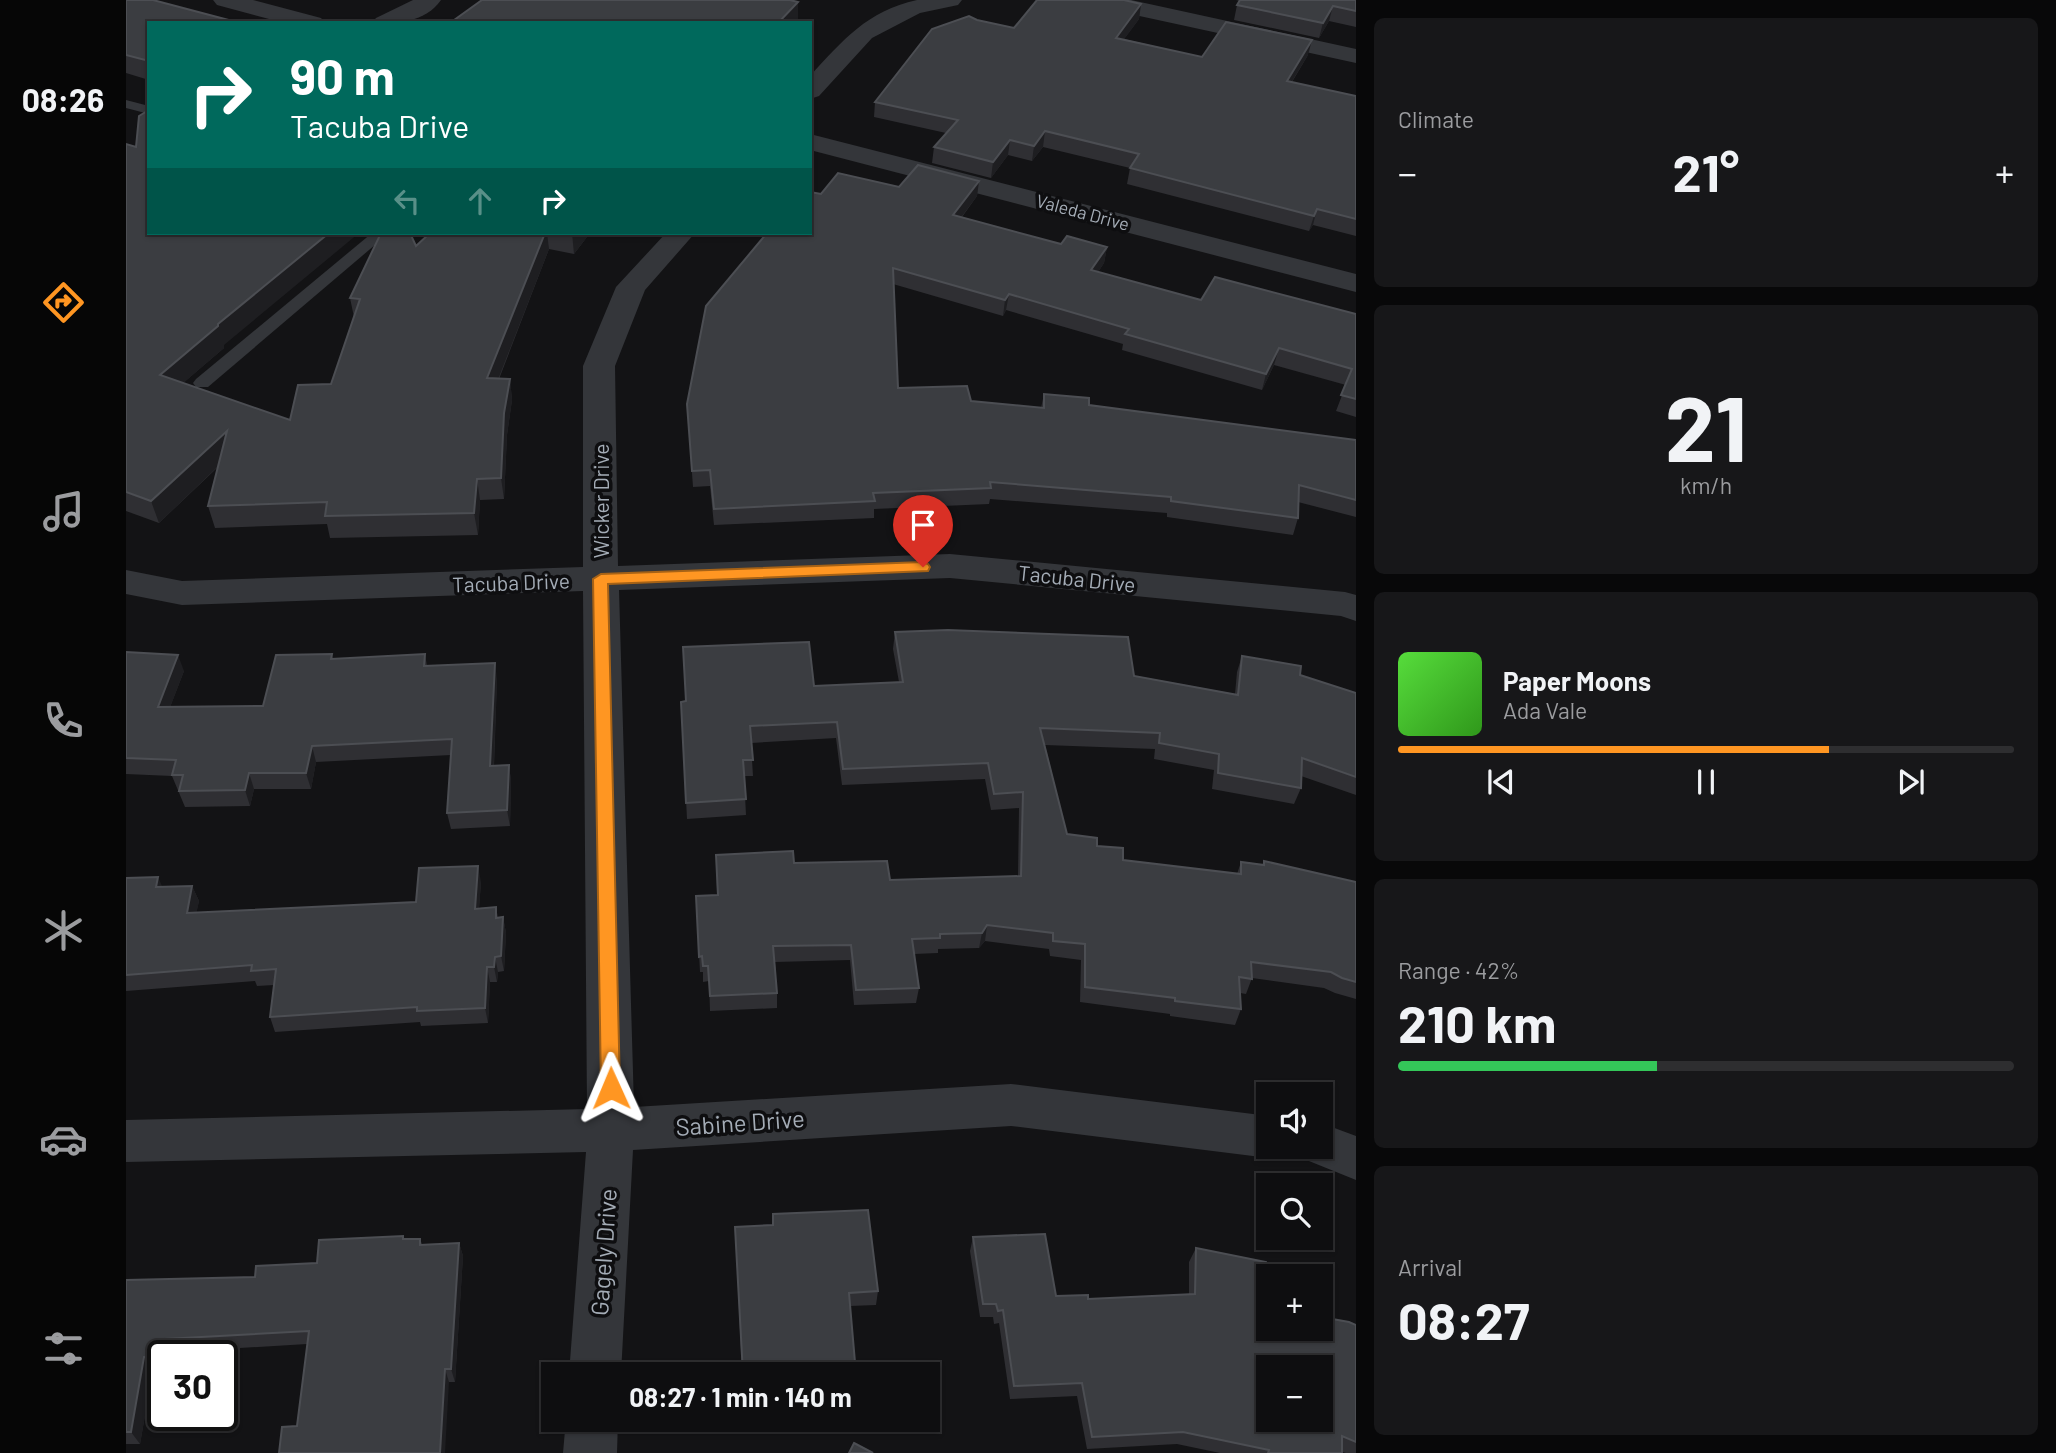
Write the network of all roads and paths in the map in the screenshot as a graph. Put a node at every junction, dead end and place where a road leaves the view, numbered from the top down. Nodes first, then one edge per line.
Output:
1 (225, 0) edge
2 (429, 0) edge
3 (950, 0) edge
4 (1098, 0) edge
5 (305, 21) edge
6 (389, 21) edge
7 (1356, 56) edge
8 (812, 89) edge
9 (126, 104) edge
10 (147, 109) edge
11 (812, 143) edge
12 (379, 235) edge
13 (679, 235) edge
14 (1356, 283) edge
15 (202, 383) dead end
16 (601, 579) junction
17 (126, 582) edge
18 (1356, 608) edge
19 (611, 1130) junction
20 (1256, 1135) edge
21 (126, 1141) edge
22 (1333, 1149) edge
23 (1356, 1158) edge
24 (596, 1362) edge
25 (591, 1432) edge
26 (590, 1453) edge

1 - 5 street
2 - 6 street
3 - 8 street
4 - 7 street
9 - 10 lane
11 - 14 street, Valeda Drive
12 - 15 lane
13 - 16 street, Wicker Drive
16 - 17 street, Tacuba Drive
16 - 18 street, Tacuba Drive
16 - 19 street, Wicker Drive
19 - 20 street, Sabine Drive
19 - 21 street, Sabine Drive
19 - 24 street, Gagely Drive
22 - 23 street
25 - 26 street

